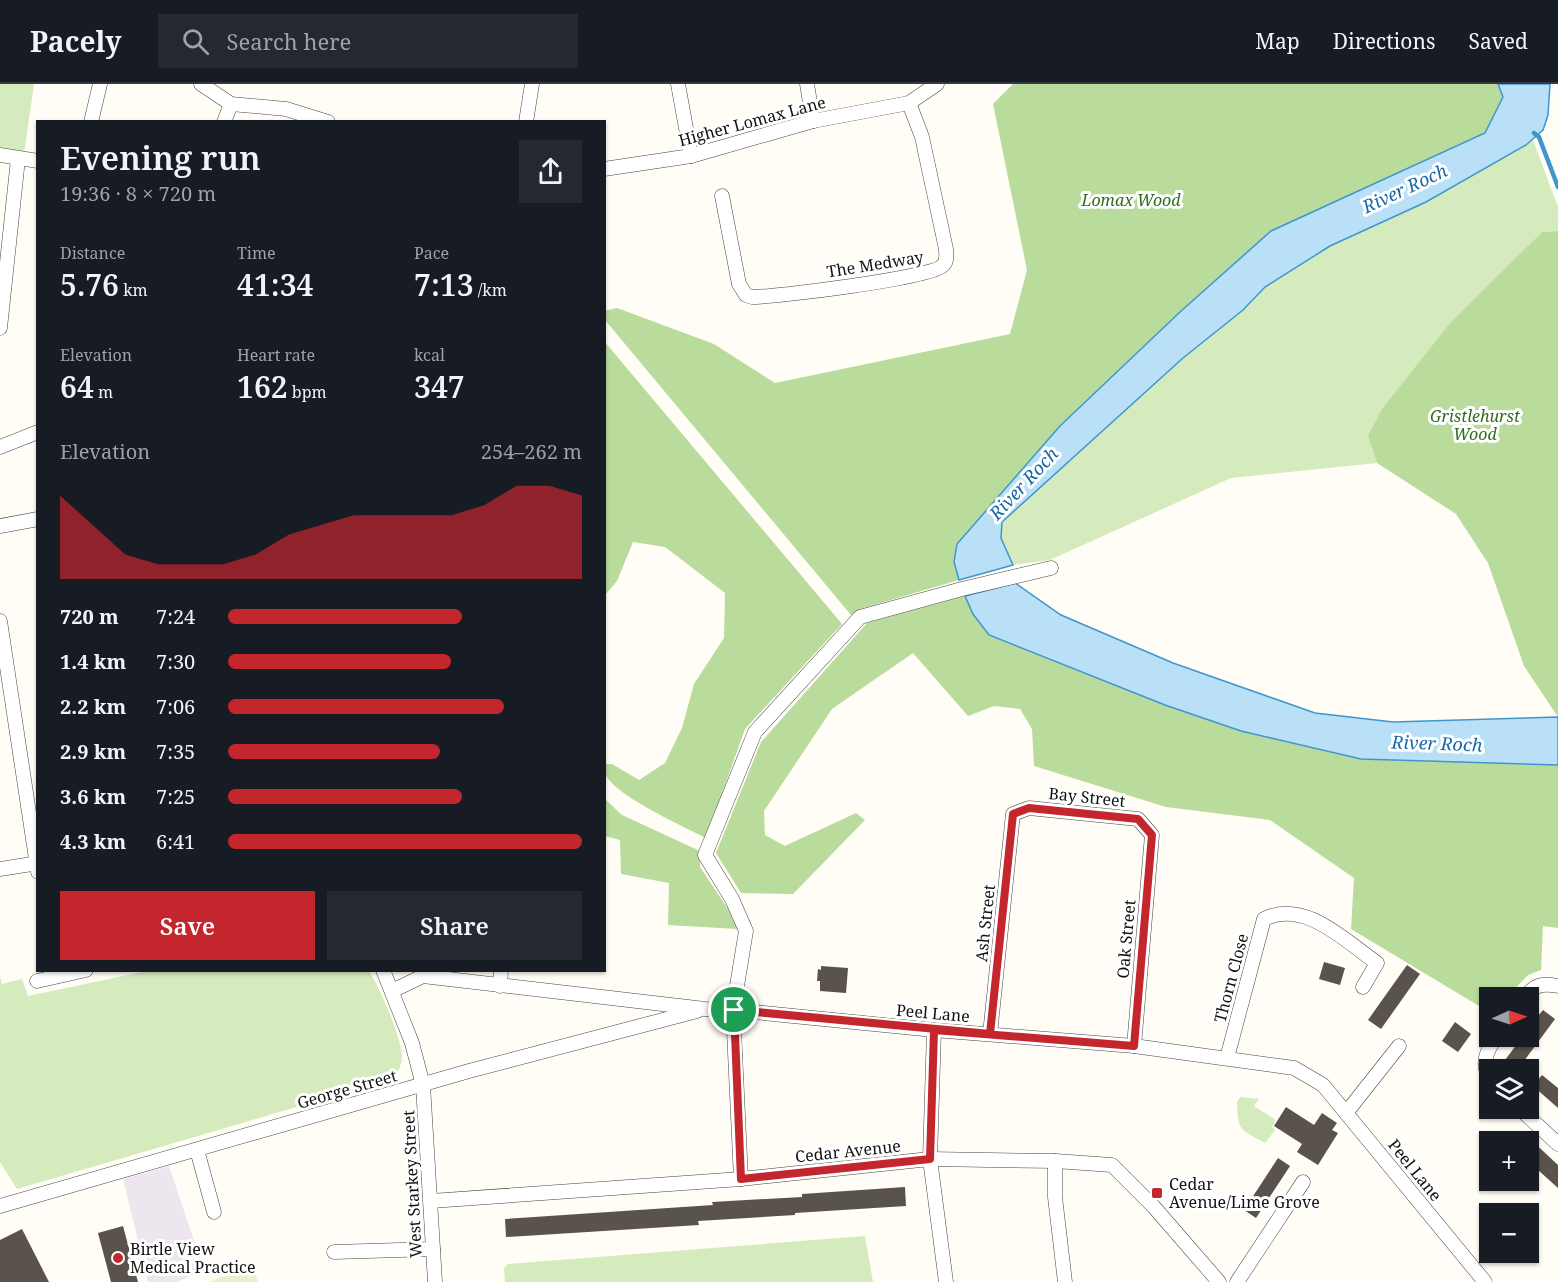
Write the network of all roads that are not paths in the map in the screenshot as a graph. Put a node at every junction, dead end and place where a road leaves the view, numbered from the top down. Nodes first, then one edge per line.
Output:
1 (100, 84) edge
2 (201, 84) edge
3 (532, 84) edge
4 (678, 84) edge
5 (807, 84) edge
6 (937, 84) edge
7 (909, 103) junction
8 (231, 104) junction
9 (91, 120) edge
10 (225, 120) edge
11 (322, 120) edge
12 (526, 120) edge
13 (813, 121) junction
14 (0, 154) edge
15 (691, 156) junction
16 (18, 159) junction
17 (36, 161) edge
18 (606, 170) edge
19 (722, 196) dead end
20 (5, 226) edge
21 (1, 312) edge
22 (0, 328) edge
23 (36, 433) edge
24 (0, 447) edge
25 (36, 519) edge
26 (0, 526) edge
27 (1051, 568) dead end
28 (0, 621) edge
29 (32, 804) edge
30 (1013, 814) joint
31 (1152, 835) joint
32 (36, 854) edge
33 (36, 866) edge
34 (0, 869) edge
35 (70, 972) edge
36 (383, 972) edge
37 (501, 972) edge
38 (55, 974) edge
39 (37, 981) dead end
40 (500, 986) junction
41 (1558, 986) edge
42 (1363, 987) dead end
43 (1535, 987) edge
44 (392, 991) junction
45 (705, 1009) junction
46 (734, 1010) junction
47 (934, 1030) junction
48 (990, 1034) junction
49 (1134, 1046) junction
50 (1399, 1046) dead end
51 (1227, 1058) junction
52 (423, 1084) junction
53 (1346, 1113) junction
54 (1530, 1119) edge
55 (1558, 1144) edge
56 (197, 1150) junction
57 (930, 1159) junction
58 (1055, 1161) junction
59 (741, 1179) junction
60 (1303, 1182) dead end
61 (431, 1201) junction
62 (1, 1202) edge
63 (214, 1212) dead end
64 (433, 1249) junction
65 (334, 1252) dead end
66 (435, 1282) edge
67 (946, 1282) edge
68 (1065, 1282) edge
69 (1219, 1282) edge
70 (1237, 1282) edge
71 (1485, 1282) edge

1 - 9 street
2 - 8 street
3 - 12 street
4 - 15 street
5 - 13 street
6 - 7 street, Higher Lomax Lane
7 - 13 street, Higher Lomax Lane
7 - 19 street, The Medway
8 - 10 street
8 - 11 street
13 - 15 street, Higher Lomax Lane
14 - 16 street
15 - 18 street, Higher Lomax Lane
16 - 17 street
16 - 20 street
20 - 21 street
21 - 22 street
23 - 24 street
25 - 26 street
27 - 46 street
28 - 29 street
29 - 32 street
30 - 31 street, Bay Street
30 - 48 street, Ash Street
31 - 49 street, Oak Street
33 - 34 street
35 - 38 street
36 - 44 street, West Starkey Street
37 - 40 street
38 - 39 street
40 - 44 street, Peel Lane
40 - 45 street, Peel Lane
41 - 43 street
42 - 51 street, Thorn Close
44 - 52 street, West Starkey Street
45 - 46 street, Peel Lane
45 - 52 street, George Street
46 - 47 street, Peel Lane
46 - 59 street
47 - 48 street, Peel Lane
47 - 57 street
48 - 49 street, Peel Lane
49 - 51 street, Peel Lane
50 - 53 street
51 - 53 street, Peel Lane
52 - 56 street, George Street
52 - 61 street, West Starkey Street
53 - 71 street, Peel Lane
54 - 55 street
56 - 62 street, George Street
56 - 63 street
57 - 58 street, Cedar Avenue
57 - 59 street, Cedar Avenue
57 - 67 street
58 - 68 street
58 - 69 street, Cedar Avenue
59 - 61 street, Cedar Avenue
60 - 70 street
61 - 64 street, West Starkey Street
64 - 65 street
64 - 66 street, West Starkey Street

